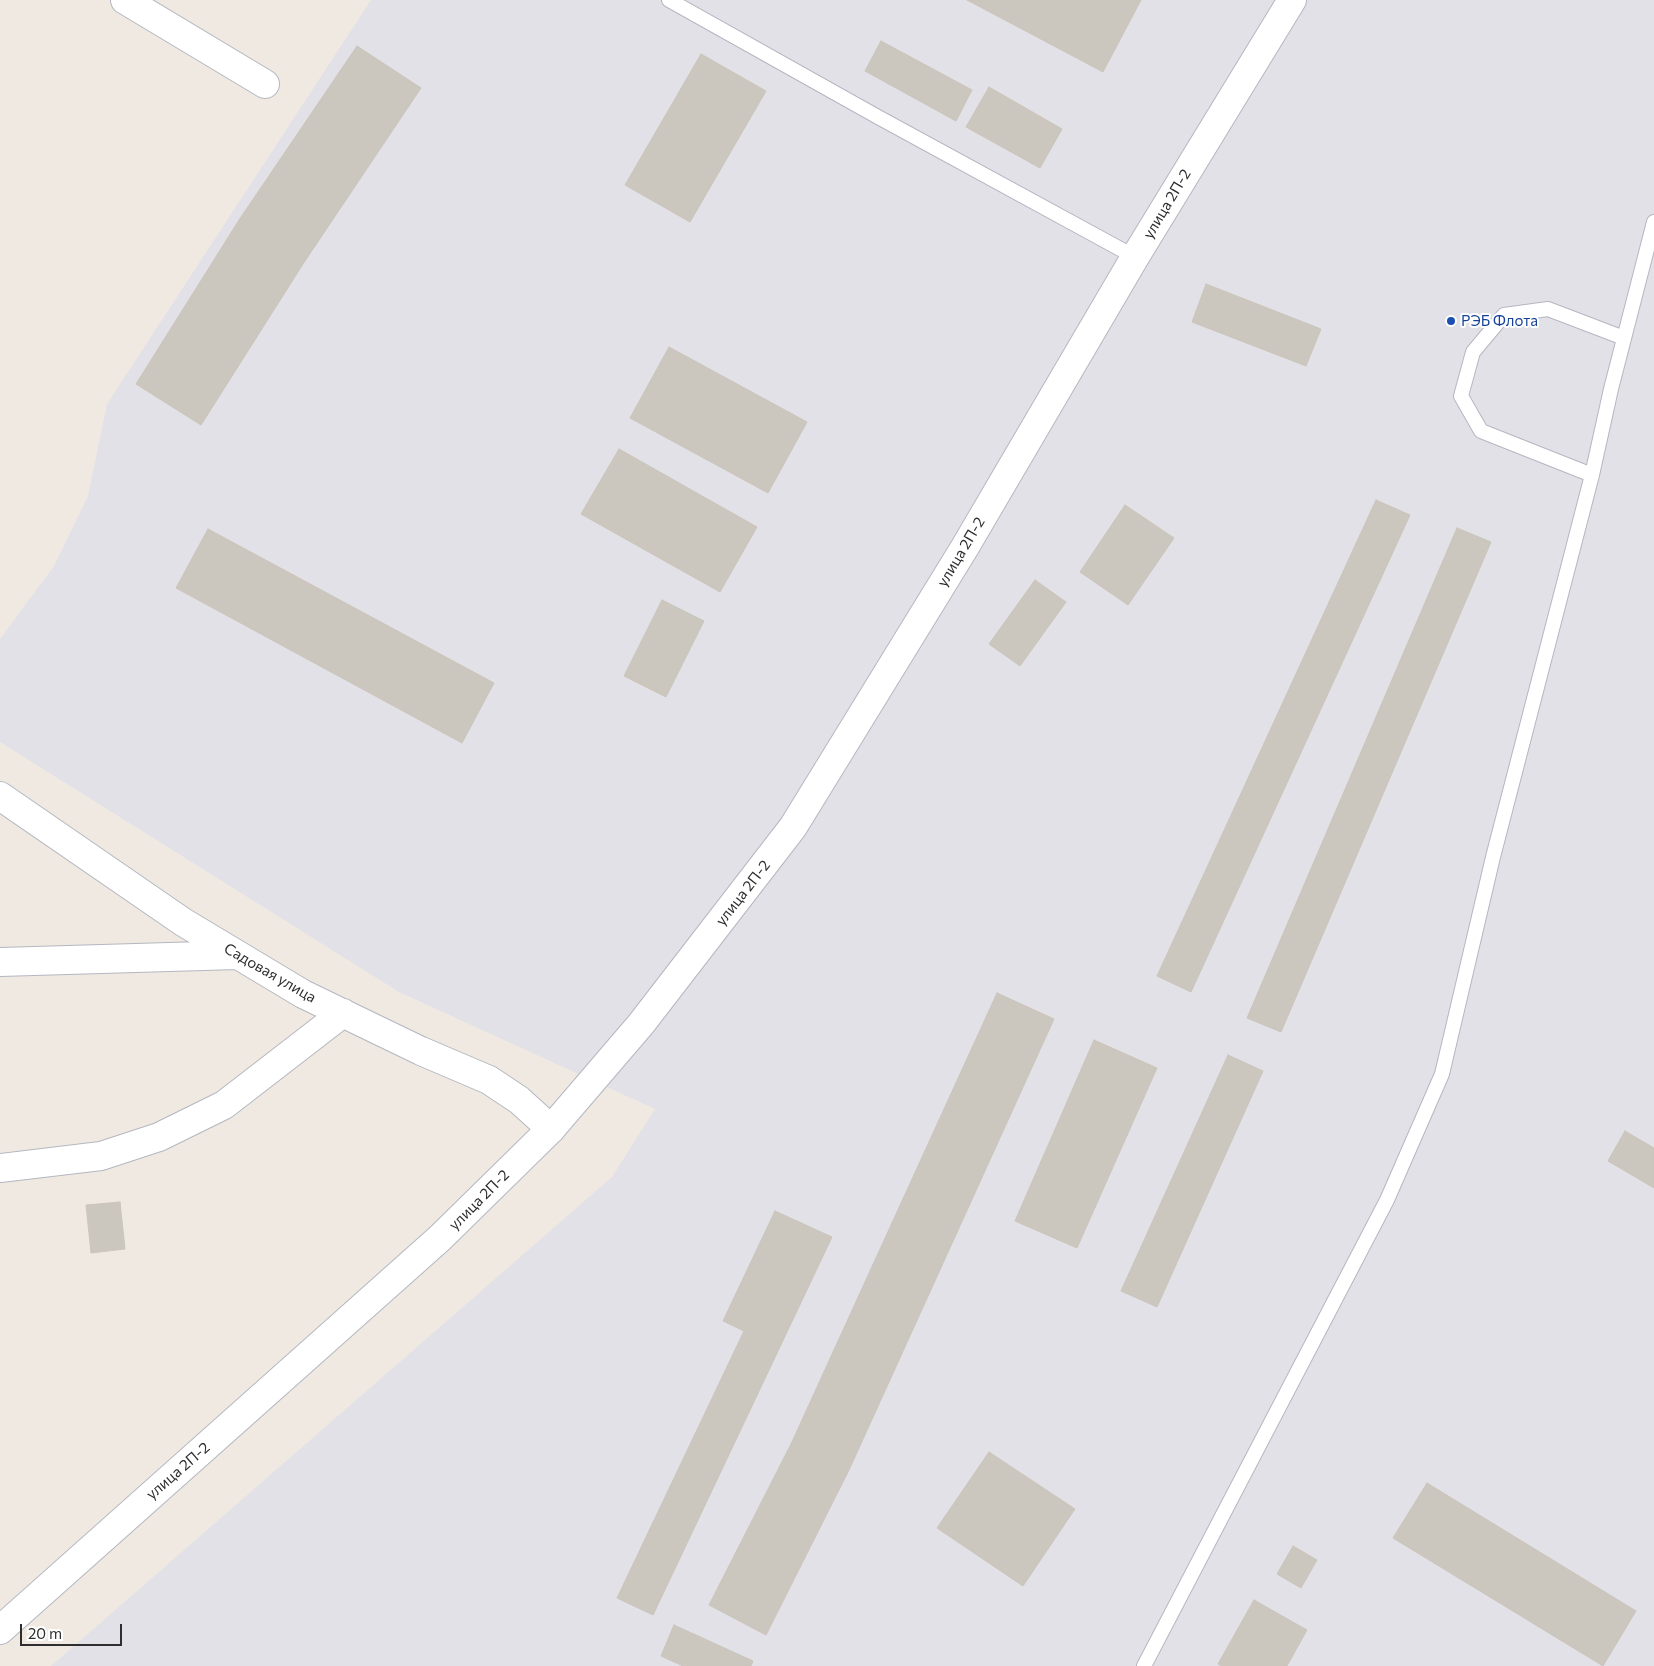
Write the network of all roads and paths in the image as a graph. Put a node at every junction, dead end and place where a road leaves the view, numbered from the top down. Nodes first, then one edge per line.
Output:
1 (126, 0) edge
2 (669, 0) edge
3 (1292, 0) edge
4 (265, 84) dead end
5 (1654, 222) edge
6 (1135, 256) junction
7 (1624, 338) junction
8 (1592, 475) junction
9 (0, 796) edge
10 (237, 955) junction
11 (0, 962) edge
12 (343, 1013) junction
13 (551, 1129) junction
14 (0, 1168) edge
15 (0, 1630) edge
16 (1144, 1666) edge

1 - 4 main road
2 - 6 lane
3 - 6 main road, улица 2П-2
5 - 7 lane
6 - 13 main road, улица 2П-2
7 - 8 lane
7 - 8 lane
8 - 16 lane
9 - 10 main road, Садовая улица
10 - 11 main road
10 - 12 main road, Садовая улица
12 - 13 main road, Садовая улица
12 - 14 main road
13 - 15 main road, улица 2П-2

